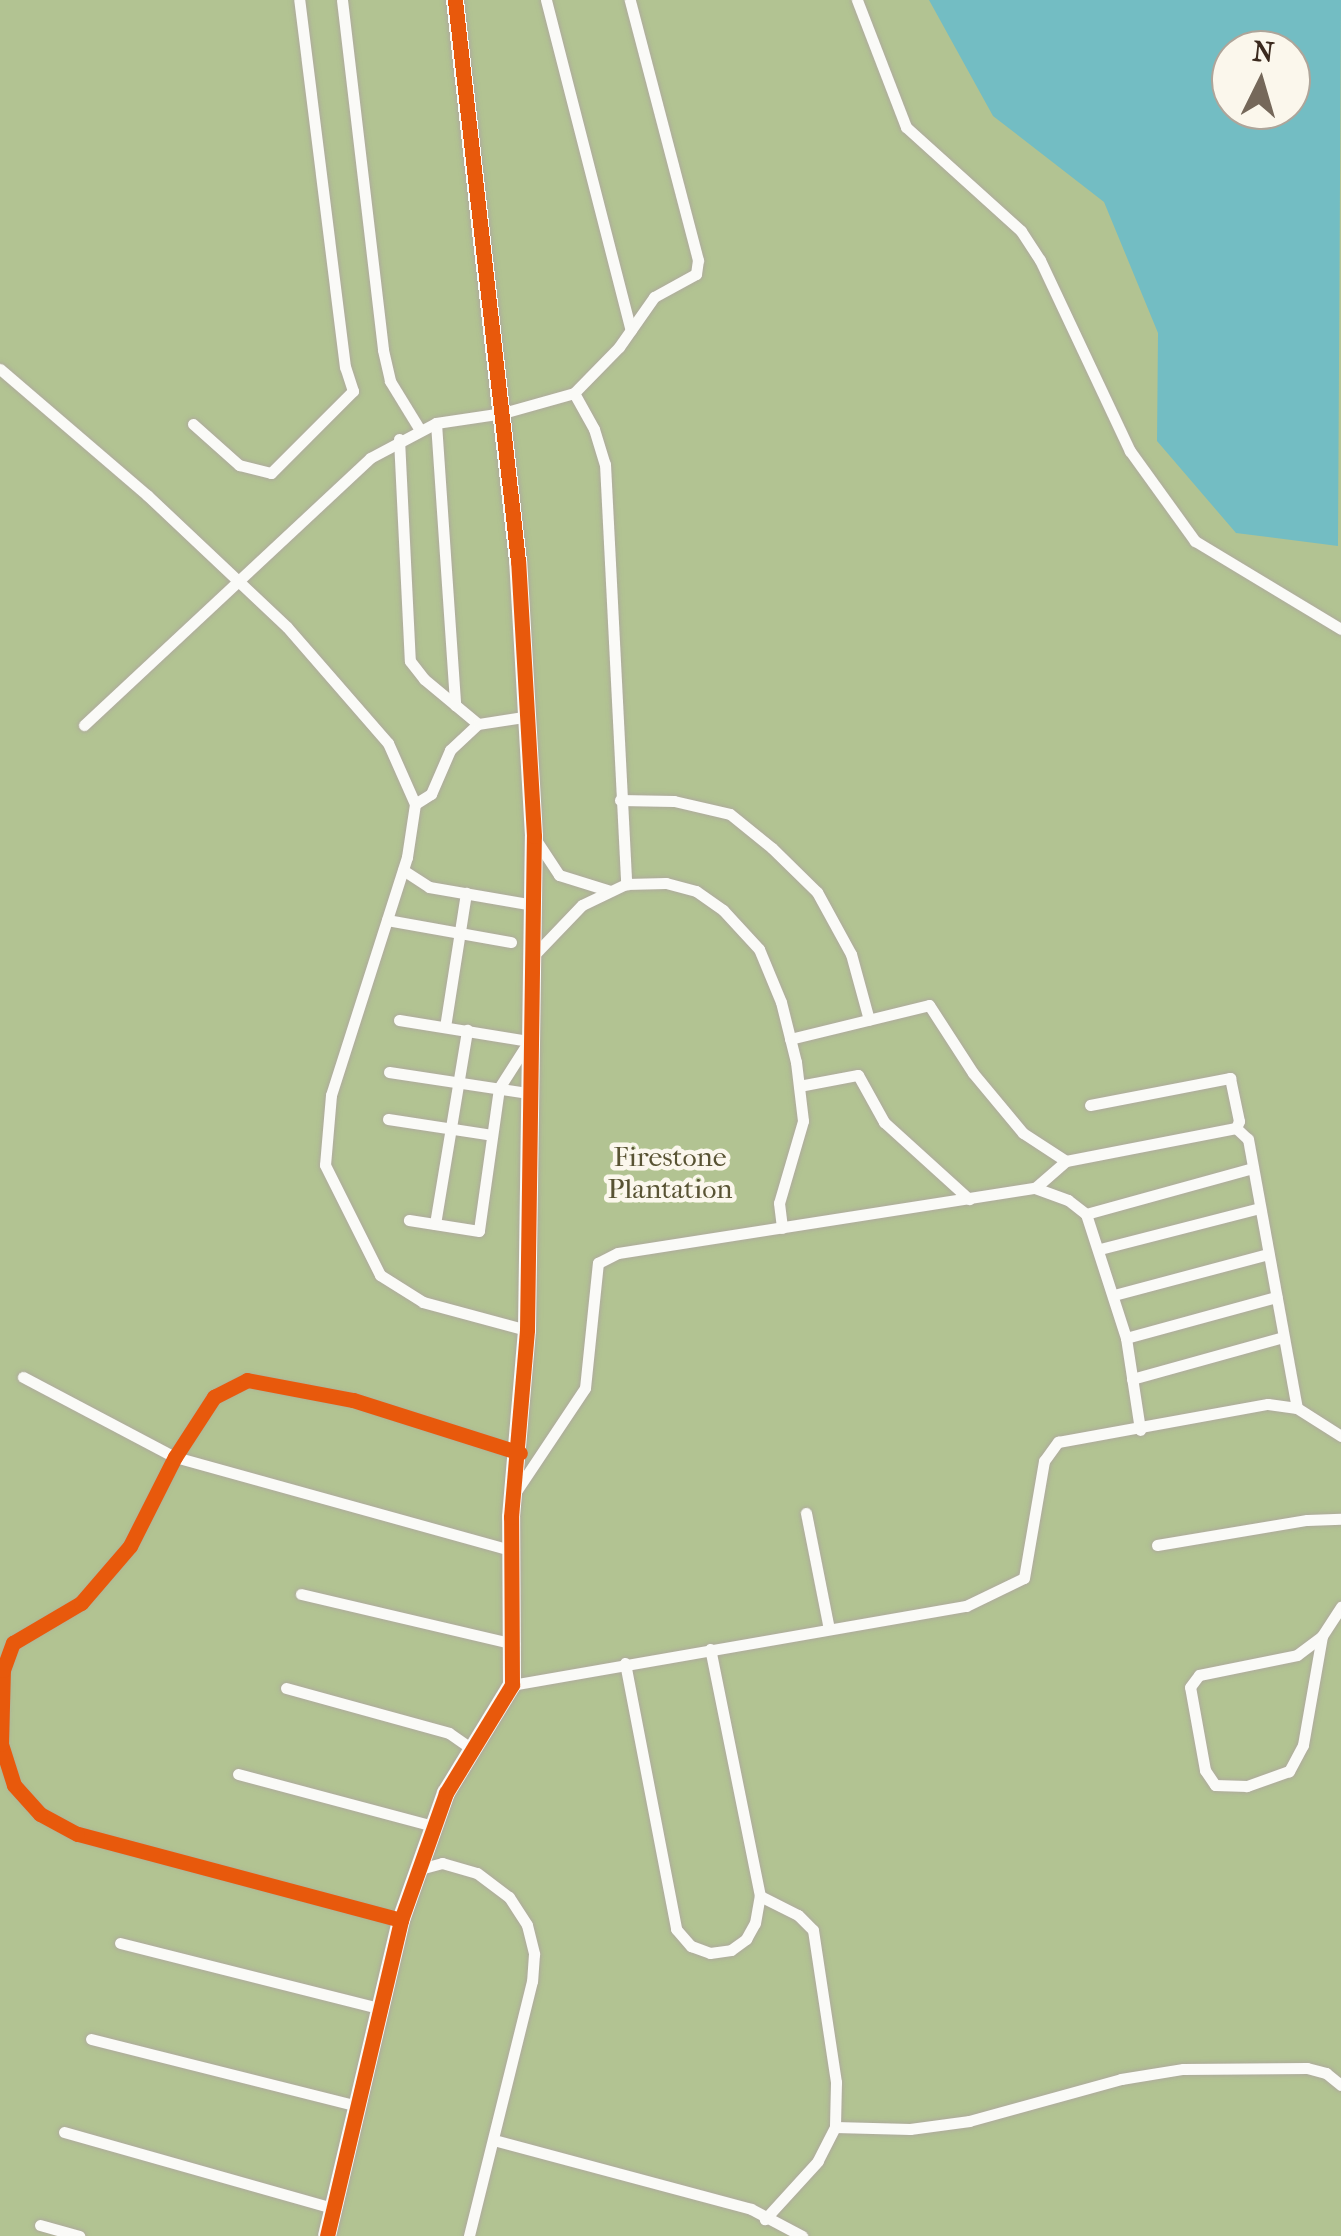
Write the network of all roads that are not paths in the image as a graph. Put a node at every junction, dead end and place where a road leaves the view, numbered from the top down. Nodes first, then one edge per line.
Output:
1 (299, 0) edge
2 (342, 0) edge
3 (454, 0) edge
4 (546, 0) edge
5 (630, 0) edge
6 (857, 0) edge
7 (631, 330) junction
8 (0, 369) edge
9 (574, 394) junction
10 (502, 413) junction
11 (436, 423) junction
12 (193, 424) dead end
13 (420, 430) junction
14 (399, 439) junction
15 (240, 582) junction
16 (1341, 629) edge
17 (455, 705) junction
18 (524, 717) junction
19 (84, 724) dead end
20 (478, 724) junction
21 (620, 800) junction
22 (415, 804) junction
23 (534, 836) junction
24 (403, 870) junction
25 (626, 884) junction
26 (610, 891) junction
27 (466, 893) junction
28 (533, 905) junction
29 (387, 920) junction
30 (459, 936) junction
31 (511, 942) dead end
32 (536, 954) junction
33 (399, 1020) dead end
34 (869, 1020) junction
35 (445, 1027) junction
36 (467, 1030) junction
37 (790, 1039) junction
38 (529, 1041) junction
39 (389, 1072) dead end
40 (458, 1082) junction
41 (799, 1086) junction
42 (499, 1088) junction
43 (528, 1092) junction
44 (1090, 1105) dead end
45 (388, 1118) dead end
46 (450, 1128) junction
47 (1236, 1128) junction
48 (492, 1135) junction
49 (1066, 1161) junction
50 (1253, 1168) junction
51 (1035, 1188) junction
52 (969, 1199) junction
53 (1260, 1208) junction
54 (1086, 1214) junction
55 (409, 1220) dead end
56 (435, 1224) junction
57 (782, 1228) junction
58 (1100, 1249) junction
59 (1268, 1254) junction
60 (1114, 1295) junction
61 (1276, 1297) junction
62 (528, 1330) junction
63 (1284, 1337) junction
64 (1126, 1338) junction
65 (23, 1377) dead end
66 (1132, 1379) junction
67 (1297, 1408) junction
68 (1140, 1430) junction
69 (1341, 1436) edge
70 (520, 1453) junction
71 (175, 1457) junction
72 (516, 1494) junction
73 (806, 1514) dead end
74 (1341, 1519) edge
75 (1156, 1544) dead end
76 (510, 1550) junction
77 (300, 1594) dead end
78 (1341, 1607) edge
79 (829, 1628) junction
80 (1322, 1636) junction
81 (514, 1644) junction
82 (710, 1649) junction
83 (625, 1663) junction
84 (512, 1685) junction
85 (286, 1688) dead end
86 (472, 1749) junction
87 (238, 1774) dead end
88 (434, 1826) junction
89 (420, 1870) junction
90 (760, 1896) junction
91 (402, 1920) junction
92 (120, 1943) dead end
93 (379, 2008) junction
94 (91, 2039) dead end
95 (1341, 2085) edge
96 (358, 2106) junction
97 (835, 2127) junction
98 (64, 2132) dead end
99 (494, 2140) junction
100 (333, 2208) junction
101 (765, 2218) junction
102 (40, 2225) dead end
103 (778, 2231) edge
104 (78, 2236) edge
105 (327, 2236) edge
106 (469, 2236) edge
107 (802, 2236) edge

1 - 12 street
2 - 13 street
3 - 10 street
4 - 7 street
5 - 7 street
6 - 16 street
7 - 9 street
8 - 15 street
9 - 10 street
9 - 21 street
10 - 11 street
10 - 18 street
11 - 13 street
11 - 17 street
13 - 14 street
14 - 15 street
14 - 17 street
15 - 19 street
15 - 22 street
17 - 20 street
18 - 20 street
18 - 23 street
20 - 22 street
21 - 25 street
21 - 34 street
22 - 24 street
23 - 26 street
23 - 28 street
24 - 27 street
24 - 29 street
25 - 26 street
25 - 37 street
26 - 32 street
27 - 28 street
27 - 30 street
28 - 32 street
29 - 30 street
29 - 62 street
30 - 31 street
30 - 35 street
32 - 38 street
33 - 35 street
34 - 37 street
34 - 49 street
35 - 36 street
36 - 38 street
36 - 40 street
37 - 41 street
38 - 42 street
38 - 43 street
39 - 40 street
40 - 42 street
40 - 46 street
41 - 52 street
41 - 57 street
42 - 43 street
42 - 48 street
43 - 62 street
44 - 47 street
45 - 46 street
46 - 48 street
46 - 56 street
47 - 49 street
47 - 50 street
48 - 56 street
49 - 51 street
50 - 53 street
50 - 54 street
51 - 52 street
51 - 54 street
52 - 57 street
53 - 58 street
53 - 59 street
54 - 58 street
55 - 56 street
57 - 72 street
58 - 60 street
59 - 60 street
59 - 61 street
60 - 64 street
61 - 63 street
61 - 64 street
62 - 70 street
63 - 66 street
63 - 67 street
64 - 66 street
65 - 71 street
66 - 68 street
67 - 68 street
67 - 69 street
68 - 79 street
70 - 71 street
70 - 72 street
71 - 76 street
71 - 91 street
72 - 76 street
73 - 79 street
74 - 75 street
76 - 81 street
77 - 81 street
78 - 80 street
79 - 82 street
80 - 80 street
81 - 84 street
82 - 83 street
82 - 90 street
83 - 84 street
83 - 90 street
84 - 86 street
85 - 86 street
86 - 88 street
87 - 88 street
88 - 89 street
89 - 91 street
89 - 99 street
90 - 97 street
91 - 93 street
92 - 93 street
93 - 96 street
94 - 96 street
95 - 97 street
96 - 100 street
97 - 101 street
98 - 100 street
99 - 101 street
99 - 106 street
100 - 105 street
101 - 103 street
102 - 104 street
103 - 107 street

